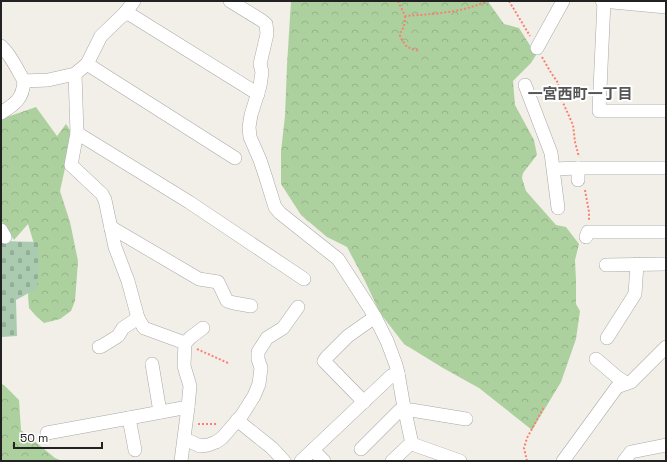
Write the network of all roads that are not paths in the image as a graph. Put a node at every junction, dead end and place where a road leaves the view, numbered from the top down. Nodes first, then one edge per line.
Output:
1 (134, 1) edge
2 (230, 1) edge
3 (563, 1) edge
4 (603, 1) edge
5 (666, 7) edge
6 (125, 13) junction
7 (1, 46) edge
8 (537, 48) road end
9 (87, 64) junction
10 (75, 74) junction
11 (24, 81) junction
12 (525, 85) dead end
13 (258, 94) junction
14 (2, 109) edge
15 (666, 111) edge
16 (77, 133) junction
17 (235, 158) dead end
18 (666, 168) edge
19 (554, 169) junction
20 (558, 208) dead end
21 (111, 229) junction
22 (666, 232) edge
23 (587, 234) road end
24 (637, 264) junction
25 (666, 264) edge
26 (606, 265) dead end
27 (304, 279) dead end
28 (251, 306) dead end
29 (298, 307) dead end
30 (375, 317) junction
31 (138, 318) junction
32 (203, 328) dead end
33 (607, 338) dead end
34 (185, 343) junction
35 (666, 346) edge
36 (98, 347) dead end
37 (596, 359) dead end
38 (152, 364) dead end
39 (398, 373) junction
40 (626, 383) junction
41 (364, 402) junction
42 (188, 406) junction
43 (405, 409) junction
44 (160, 412) junction
45 (129, 418) junction
46 (466, 418) dead end
47 (235, 422) junction
48 (47, 433) dead end
49 (185, 439) junction
50 (412, 444) junction
51 (666, 445) edge
52 (361, 449) dead end
53 (135, 450) dead end
54 (313, 450) junction
55 (181, 461) edge
56 (284, 461) edge
57 (301, 461) edge
58 (324, 461) edge
59 (392, 461) edge
60 (460, 461) edge
61 (564, 461) edge
62 (624, 461) edge

1 - 6 street
2 - 13 street
3 - 8 street
4 - 5 street
4 - 15 street
6 - 9 street
6 - 13 street
7 - 11 street
9 - 10 street
9 - 17 street
10 - 11 street
10 - 16 street
11 - 14 street
12 - 19 street
13 - 30 street
16 - 21 street
16 - 27 street
18 - 19 street
19 - 20 street
21 - 28 street
21 - 31 street
22 - 23 street
24 - 25 street
24 - 26 street
24 - 33 street
29 - 47 street
30 - 39 street
30 - 41 street
31 - 34 street
31 - 36 street
32 - 34 street
34 - 42 street
35 - 40 street
37 - 40 street
38 - 44 street
39 - 41 street
39 - 43 street
40 - 61 street
41 - 54 street
42 - 44 street
42 - 49 street
43 - 46 street
43 - 50 street
43 - 52 street
44 - 45 street
45 - 48 street
45 - 53 street
47 - 49 street
47 - 56 street
49 - 55 street
50 - 59 street
50 - 60 street
51 - 62 street
54 - 57 street
54 - 58 street

